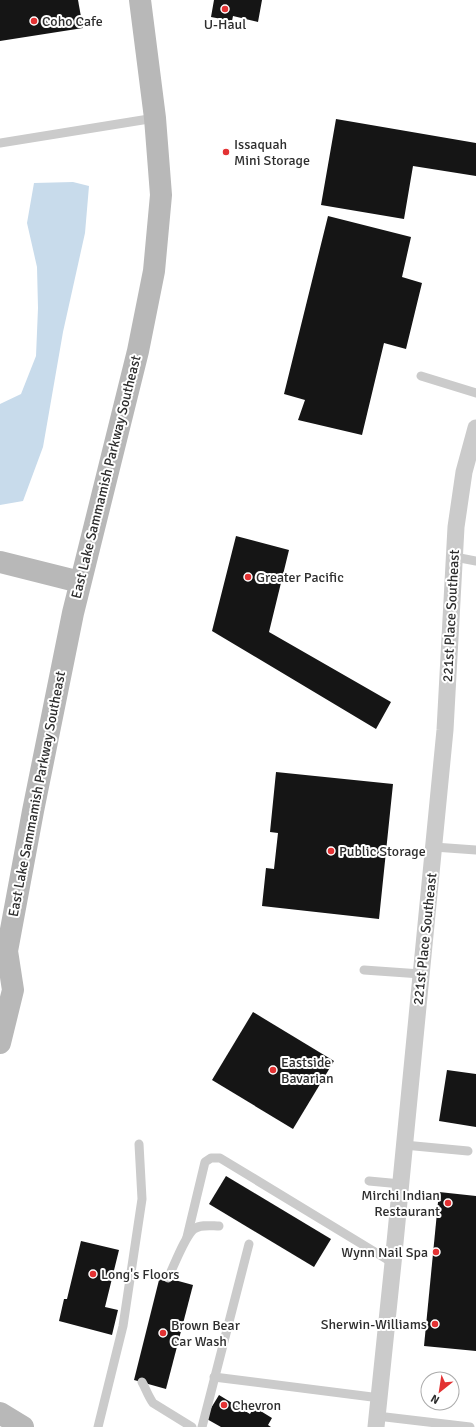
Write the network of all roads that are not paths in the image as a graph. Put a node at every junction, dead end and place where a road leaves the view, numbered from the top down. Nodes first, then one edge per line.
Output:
1 (140, 0) edge
2 (155, 118) junction
3 (0, 143) edge
4 (420, 376) dead end
5 (476, 393) edge
6 (476, 428) edge
7 (455, 557) junction
8 (476, 561) edge
9 (0, 562) edge
10 (80, 582) junction
11 (434, 847) junction
12 (476, 850) edge
13 (4, 955) edge
14 (364, 970) dead end
15 (421, 974) junction
16 (0, 1043) edge
17 (139, 1144) dead end
18 (404, 1144) junction
19 (468, 1151) dead end
20 (369, 1181) dead end
21 (401, 1184) junction
22 (219, 1226) dead end
23 (187, 1237) junction
24 (249, 1244) dead end
25 (393, 1263) junction
26 (168, 1278) dead end
27 (214, 1377) junction
28 (142, 1382) dead end
29 (380, 1398) junction
30 (0, 1413) edge
31 (377, 1421) edge
32 (23, 1427) edge
33 (98, 1427) edge
34 (192, 1427) edge
35 (202, 1427) edge
36 (470, 1427) edge

1 - 2 main road, East Lake Sammamish Parkway Southeast
2 - 3 lane
2 - 10 main road, East Lake Sammamish Parkway Southeast
4 - 5 lane
6 - 7 street, 221st Place Southeast
7 - 8 lane
7 - 11 street, 221st Place Southeast
9 - 10 main road
10 - 13 main road, East Lake Sammamish Parkway Southeast
11 - 12 lane
11 - 15 street, 221st Place Southeast
13 - 16 main road, East Lake Sammamish Parkway Southeast
14 - 15 lane
15 - 18 street, 221st Place Southeast
17 - 33 lane
18 - 19 lane
18 - 21 street, 221st Place Southeast
20 - 21 lane
21 - 25 street, 221st Place Southeast
22 - 23 lane
23 - 25 lane
23 - 26 lane
24 - 27 lane
25 - 29 street, 221st Place Southeast
27 - 29 lane
27 - 35 lane
28 - 34 lane
29 - 31 street, 221st Place Southeast
30 - 32 main road
31 - 36 lane

